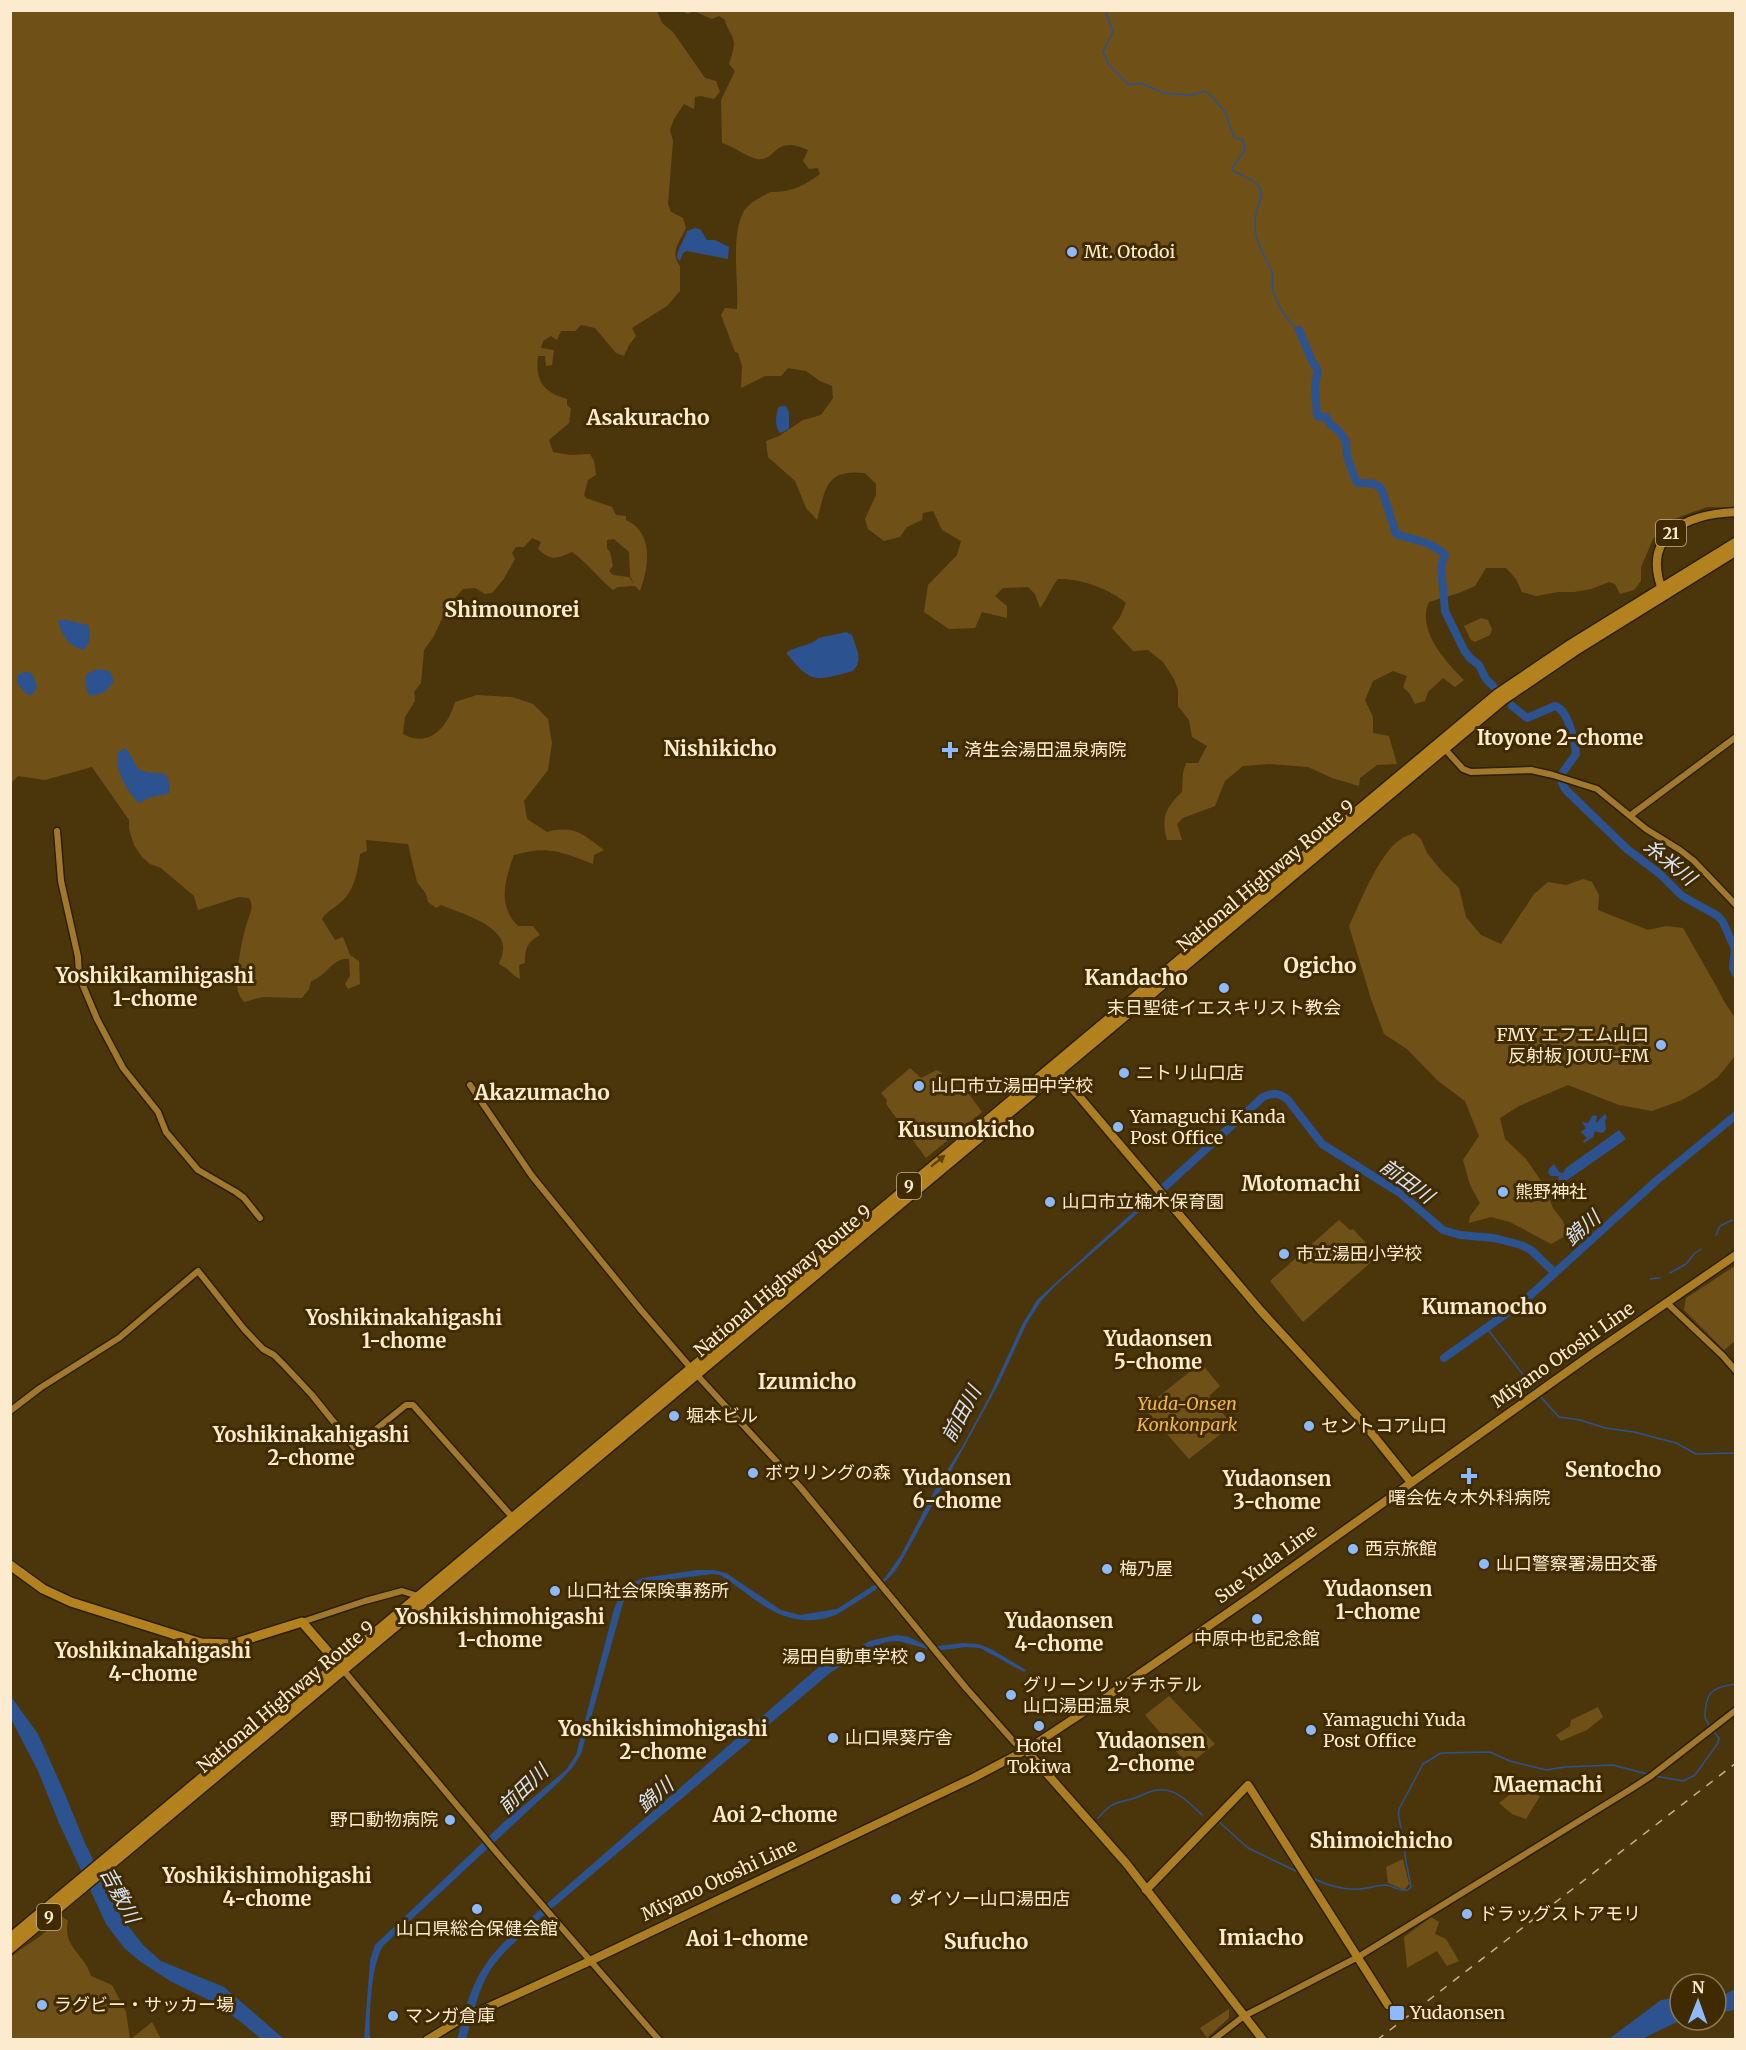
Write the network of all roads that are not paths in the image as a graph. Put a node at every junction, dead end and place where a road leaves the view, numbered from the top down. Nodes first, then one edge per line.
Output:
1 (1736, 512) edge
2 (1736, 542) edge
3 (1736, 552) edge
4 (1662, 592) junction
5 (1736, 737) edge
6 (1442, 746) junction
7 (1630, 815) junction
8 (57, 831) dead end
9 (1736, 905) edge
10 (1056, 1069) junction
11 (470, 1085) dead end
12 (260, 1218) dead end
13 (1736, 1255) edge
14 (1667, 1303) junction
15 (694, 1371) junction
16 (1736, 1371) edge
17 (10, 1412) edge
18 (1410, 1481) junction
19 (516, 1521) junction
20 (10, 1565) edge
21 (424, 1598) junction
22 (302, 1622) junction
23 (342, 1667) junction
24 (1736, 1710) edge
25 (1026, 1750) junction
26 (85, 1882) junction
27 (1146, 1890) junction
28 (10, 1938) edge
29 (10, 1949) edge
30 (1358, 1958) junction
31 (590, 1961) junction
32 (1388, 2005) dead end
33 (1244, 2016) junction
34 (427, 2040) edge
35 (659, 2040) edge
36 (1213, 2040) edge
37 (1263, 2040) edge

1 - 4 main road, 21
2 - 4 highway, National Highway Route 9 / 9
3 - 4 highway, National Highway Route 9 / 9
4 - 6 highway, National Highway Route 9 / 9
5 - 7 street
6 - 7 street
6 - 10 highway, National Highway Route 9 / 9
7 - 9 street
8 - 12 street
10 - 15 highway, National Highway Route 9 / 9
10 - 18 main road
11 - 15 street
13 - 14 main road, Miyano Otoshi Line
14 - 16 street
14 - 18 main road, Miyano Otoshi Line
15 - 19 highway, National Highway Route 9 / 9
15 - 25 street
17 - 19 street
18 - 25 main road, Sue Yuda Line
19 - 21 highway, National Highway Route 9 / 9
20 - 22 highway
21 - 22 street
21 - 23 highway, National Highway Route 9 / 9
22 - 23 highway
23 - 26 highway, National Highway Route 9 / 9
23 - 31 street
24 - 30 street
25 - 27 main road
25 - 31 main road, Miyano Otoshi Line
26 - 28 highway, National Highway Route 9 / 9
26 - 29 highway, National Highway Route 9 / 9
27 - 30 main road
27 - 33 main road
30 - 32 main road
30 - 33 street
31 - 34 main road, Miyano Otoshi Line
31 - 35 street
33 - 36 street
33 - 37 main road

